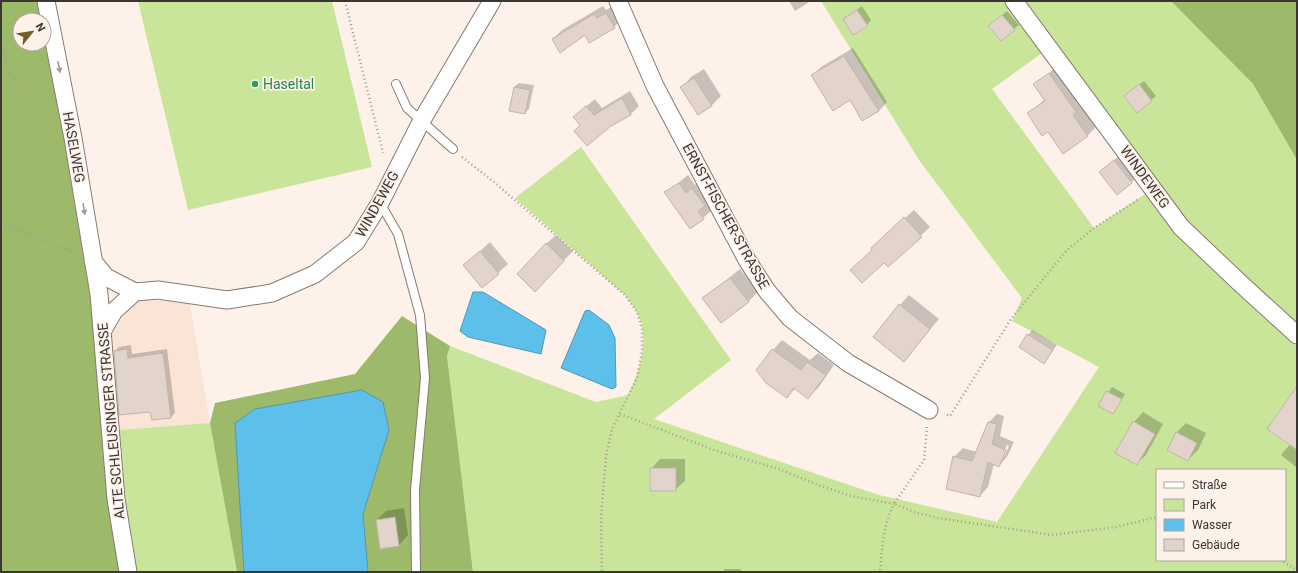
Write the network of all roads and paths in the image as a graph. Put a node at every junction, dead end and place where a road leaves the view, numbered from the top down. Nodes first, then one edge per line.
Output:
1 (46, 1) edge
2 (344, 1) edge
3 (492, 1) edge
4 (618, 1) edge
5 (1014, 1) edge
6 (1, 48) edge
7 (396, 84) dead end
8 (422, 120) junction
9 (72, 138) junction
10 (453, 149) joint
11 (383, 153) dead end
12 (1154, 188) junction
13 (380, 203) junction
14 (1, 224) edge
15 (92, 259) junction
16 (135, 292) junction
17 (99, 294) joint
18 (103, 330) junction
19 (1297, 335) edge
20 (929, 410) junction
21 (620, 414) junction
22 (894, 504) junction
23 (1156, 517) edge
24 (1282, 561) edge
25 (1297, 570) edge
26 (128, 572) edge
27 (416, 572) edge
28 (602, 572) edge
29 (880, 572) edge

1 -> 9 street, HASELWEG
2 - 11 path
3 - 8 street, WINDEWEG
4 - 20 street, ERNST-FISCHER-STRASSE
5 - 12 street, WINDEWEG
6 - 9 path
7 - 8 lane
8 - 10 lane
8 - 13 street, WINDEWEG
9 -> 15 street, HASELWEG
10 - 21 path
12 - 19 street, WINDEWEG
12 - 20 path
13 - 16 street, WINDEWEG
13 - 27 lane
14 - 15 path
15 - 16 street
15 - 17 street, HASELWEG
16 - 18 street
17 - 18 street, ALTE SCHLEUSINGER STRASSE
18 - 26 street, ALTE SCHLEUSINGER STRASSE
20 - 22 path
21 - 22 path
21 - 28 path
22 - 23 path
22 - 29 path
24 - 25 path

